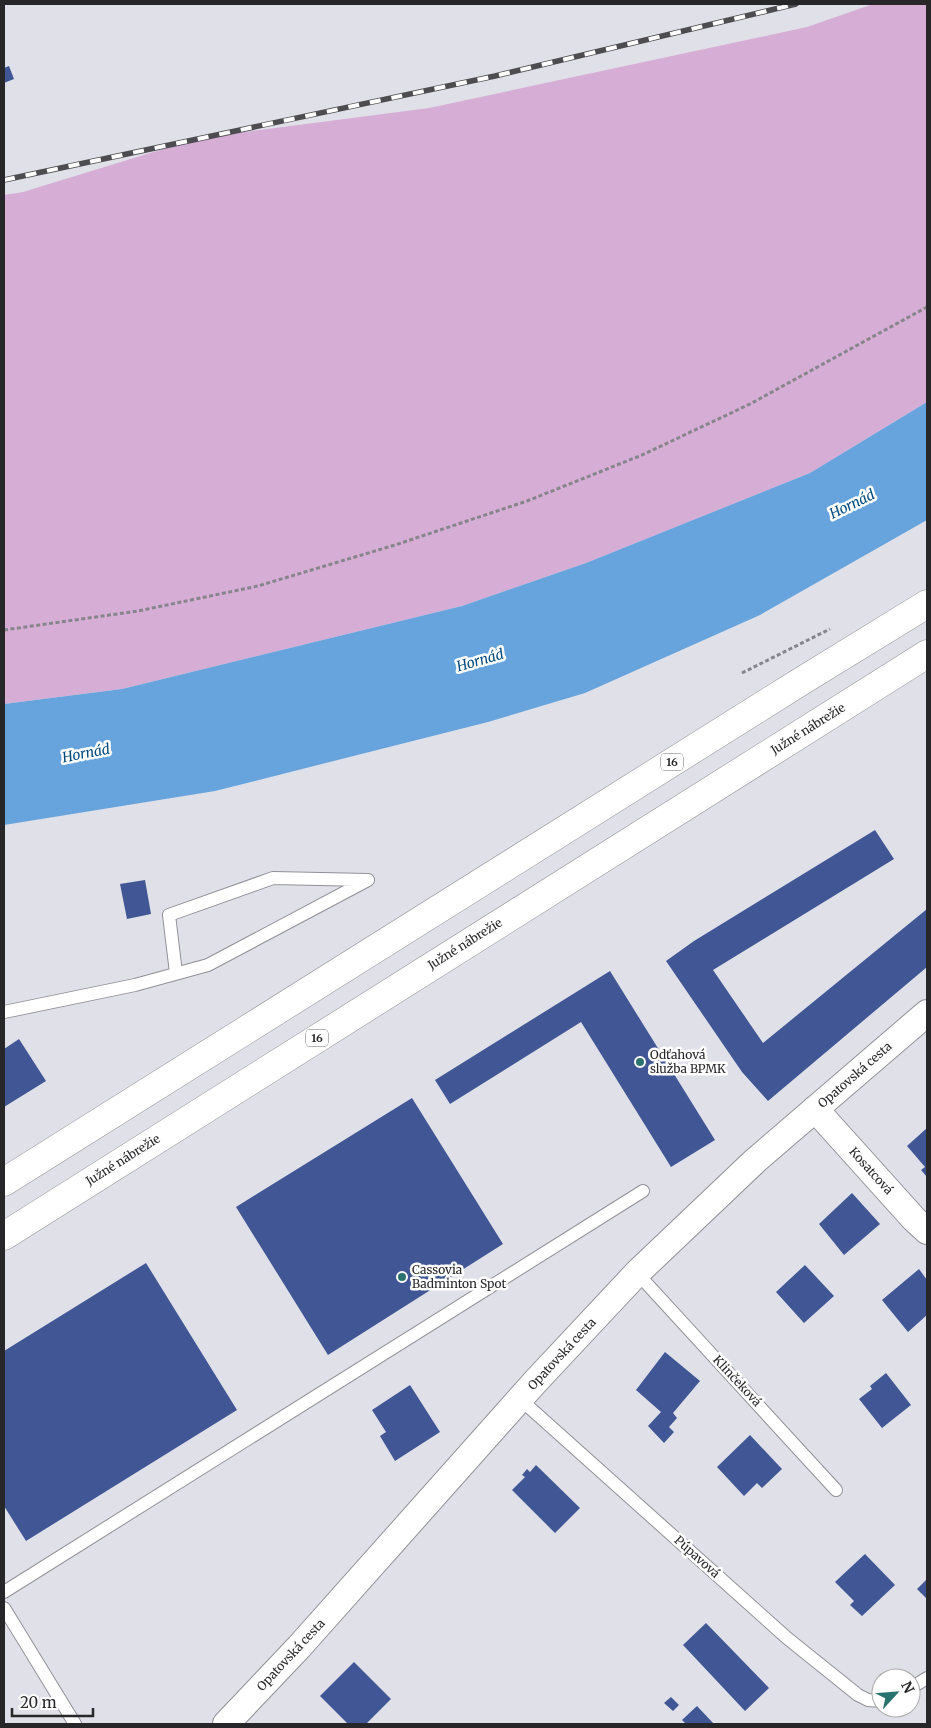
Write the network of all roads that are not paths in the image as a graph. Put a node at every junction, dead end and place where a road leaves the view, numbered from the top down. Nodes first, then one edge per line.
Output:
1 (927, 604) edge
2 (927, 654) edge
3 (176, 973) junction
4 (4, 1012) edge
5 (927, 1013) edge
6 (815, 1109) junction
7 (4, 1182) edge
8 (643, 1191) dead end
9 (927, 1231) edge
10 (4, 1236) edge
11 (637, 1273) junction
12 (520, 1399) junction
13 (836, 1490) dead end
14 (4, 1592) edge
15 (4, 1608) edge
16 (871, 1700) edge
17 (75, 1724) edge
18 (226, 1724) edge

1 - 7 highway, 16
2 - 10 highway, Južné nábrežie / 16
3 - 3 lane
3 - 4 lane
5 - 6 street, Opatovská cesta
6 - 9 street, Kosatcová
6 - 11 street, Opatovská cesta
8 - 14 lane
11 - 12 street, Opatovská cesta
11 - 13 lane, Klinčeková
12 - 16 lane, Púpavová
12 - 18 street, Opatovská cesta
15 - 17 lane

